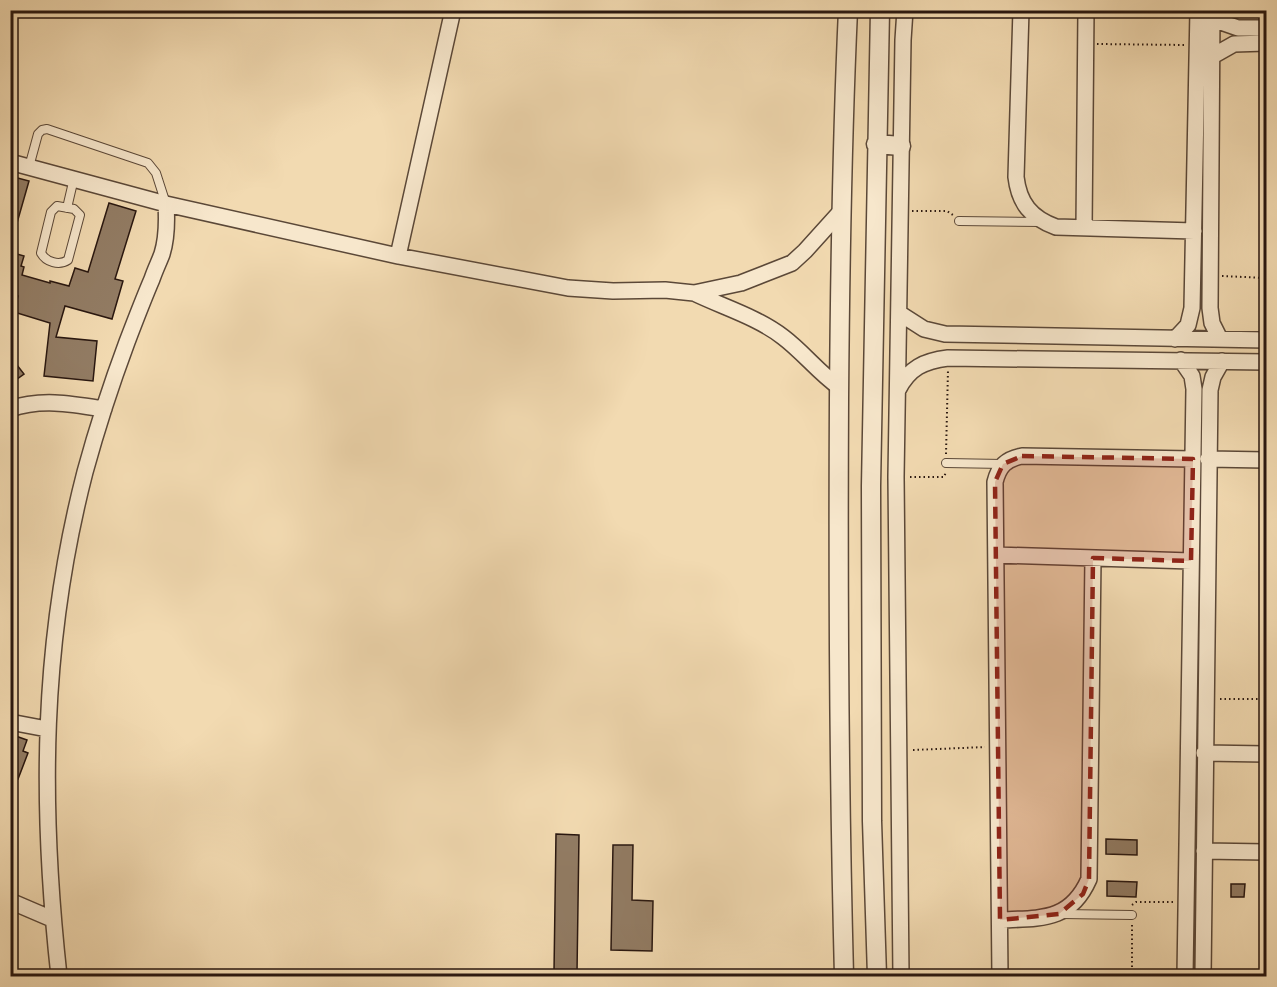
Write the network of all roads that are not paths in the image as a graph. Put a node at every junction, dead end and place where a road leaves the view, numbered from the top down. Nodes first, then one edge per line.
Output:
1 (453, 10) edge
2 (848, 10) edge
3 (880, 10) edge
4 (905, 10) edge
5 (1022, 10) edge
6 (1086, 10) edge
7 (1197, 10) edge
8 (1212, 15) edge
9 (1266, 28) edge
10 (1266, 43) edge
11 (1211, 57) junction
12 (876, 144) junction
13 (901, 146) junction
14 (10, 162) edge
15 (29, 167) junction
16 (74, 178) junction
17 (166, 204) junction
18 (67, 207) junction
19 (842, 210) junction
20 (959, 221) road end
21 (1043, 222) junction
22 (1084, 228) junction
23 (1194, 231) junction
24 (398, 256) junction
25 (694, 293) junction
26 (899, 313) junction
27 (1175, 339) junction
28 (1220, 339) junction
29 (1266, 340) edge
30 (1181, 360) junction
31 (1222, 361) junction
32 (1266, 362) edge
33 (839, 387) junction
34 (1202, 389) junction
35 (897, 390) junction
36 (10, 409) edge
37 (104, 409) junction
38 (1201, 459) junction
39 (1266, 460) edge
40 (946, 463) road end
41 (1003, 464) junction
42 (996, 555) junction
43 (1094, 558) junction
44 (1191, 561) junction
45 (10, 722) edge
46 (47, 729) junction
47 (1204, 753) junction
48 (1266, 753) edge
49 (1203, 851) junction
50 (1266, 852) edge
51 (10, 901) edge
52 (1059, 914) junction
53 (1132, 915) road end
54 (52, 919) junction
55 (1000, 920) junction
56 (59, 976) edge
57 (844, 976) edge
58 (877, 976) edge
59 (901, 976) edge
60 (1000, 976) edge
61 (1185, 976) edge
62 (1203, 976) edge

1 - 24 street
2 - 19 street
3 - 12 street
4 - 13 street
5 - 21 street
6 - 22 street
7 - 23 street
8 - 9 street
8 - 11 street
10 - 11 street
11 - 28 street
12 - 13 street
12 - 58 street
13 - 26 street
14 - 15 street
15 - 16 street
15 - 17 lane
16 - 17 street
16 - 18 lane
17 - 24 street
17 - 37 street
18 - 18 lane
19 - 25 street
19 - 33 street
20 - 21 lane
21 - 22 street
22 - 23 street
23 - 27 street
24 - 25 street
25 - 33 street
26 - 27 street
26 - 35 street
27 - 28 street
28 - 29 street
30 - 31 street
30 - 34 street
30 - 35 street
31 - 32 street
31 - 34 street
33 - 57 street
34 - 38 street
35 - 59 street
36 - 37 street
37 - 46 street
38 - 39 street
38 - 41 street
38 - 44 street
38 - 47 street
40 - 41 lane
41 - 42 street
42 - 43 street
42 - 55 street
43 - 44 street
43 - 52 street
44 - 61 street
45 - 46 street
46 - 54 street
47 - 48 street
47 - 49 street
49 - 50 street
49 - 62 street
51 - 54 street
52 - 53 lane
52 - 55 street
54 - 56 street
55 - 60 street

